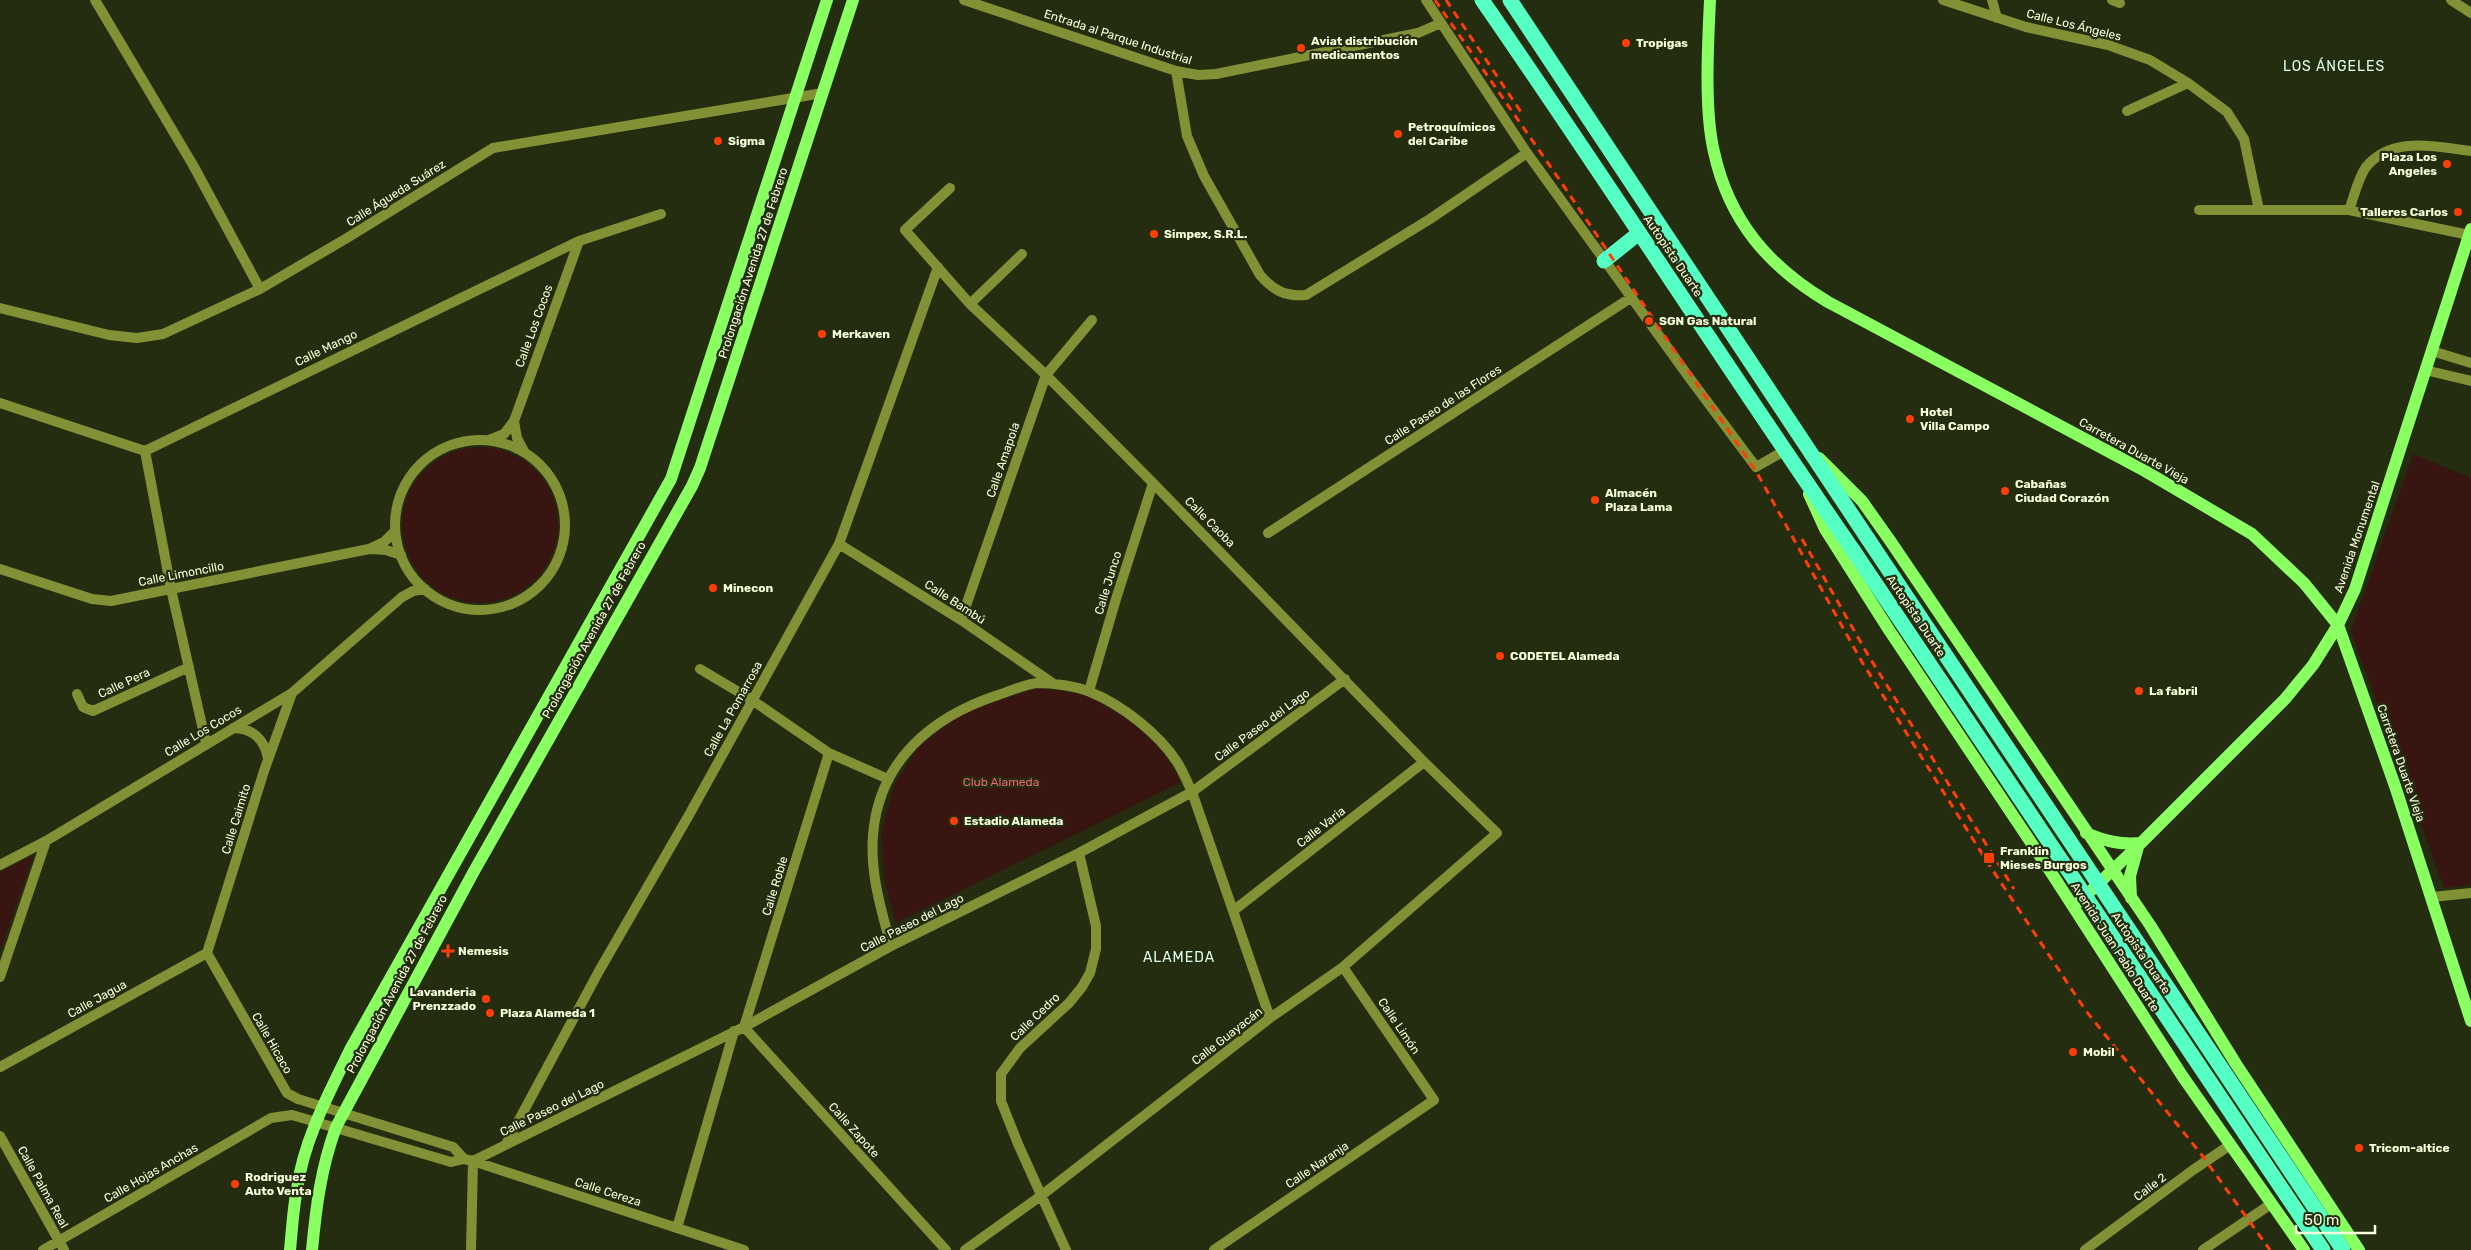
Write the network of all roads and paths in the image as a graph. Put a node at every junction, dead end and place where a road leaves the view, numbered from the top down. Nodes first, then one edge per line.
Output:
1 (94, 0) edge
2 (827, 0) edge
3 (853, 0) edge
4 (964, 0) edge
5 (1426, 0) edge
6 (1482, 0) edge
7 (1510, 0) edge
8 (1710, 0) edge
9 (1943, 0) edge
10 (1992, 0) edge
11 (2451, 0) edge
12 (2471, 12) edge
13 (1997, 18) junction
14 (1441, 23) junction
15 (1176, 71) junction
16 (2188, 83) junction
17 (823, 93) junction
18 (795, 98) junction
19 (2127, 110) dead end
20 (2471, 151) edge
21 (1527, 153) junction
22 (950, 188) dead end
23 (2199, 210) dead end
24 (2259, 210) junction
25 (2349, 210) junction
26 (661, 214) dead end
27 (2470, 232) edge
28 (1640, 233) junction
29 (579, 241) junction
30 (1022, 254) dead end
31 (1604, 261) junction
32 (938, 267) junction
33 (260, 289) junction
34 (1632, 297) junction
35 (970, 304) junction
36 (0, 308) edge
37 (1092, 320) dead end
38 (2432, 351) junction
39 (2471, 363) edge
40 (2425, 370) junction
41 (1046, 375) junction
42 (2471, 381) edge
43 (0, 403) edge
44 (514, 421) junction
45 (488, 440) junction
46 (1808, 446) junction
47 (145, 451) junction
48 (1784, 451) junction
49 (525, 453) junction
50 (1801, 476) junction
51 (1153, 483) junction
52 (395, 531) junction
53 (1268, 532) dead end
54 (839, 544) junction
55 (369, 549) junction
56 (401, 555) junction
57 (0, 569) edge
58 (410, 573) junction
59 (171, 589) junction
60 (425, 589) junction
61 (402, 597) junction
62 (961, 620) junction
63 (2338, 625) junction
64 (189, 667) junction
65 (700, 670) dead end
66 (1346, 679) junction
67 (1056, 685) junction
68 (1090, 692) junction
69 (77, 694) dead end
70 (292, 694) junction
71 (752, 700) junction
72 (233, 728) junction
73 (206, 743) junction
74 (829, 753) junction
75 (268, 760) junction
76 (1424, 762) junction
77 (888, 779) junction
78 (1192, 792) junction
79 (1497, 833) joint
80 (2086, 833) junction
81 (46, 841) junction
82 (2140, 844) junction
83 (1079, 853) junction
84 (0, 865) edge
85 (2112, 871) junction
86 (2471, 893) edge
87 (2432, 897) junction
88 (2131, 898) junction
89 (2073, 907) junction
90 (1233, 911) junction
91 (891, 946) junction
92 (207, 953) junction
93 (1343, 967) junction
94 (0, 977) edge
95 (1270, 1018) junction
96 (2471, 1021) edge
97 (739, 1029) junction
98 (0, 1067) edge
99 (298, 1099) junction
100 (1434, 1100) joint
101 (323, 1106) junction
102 (344, 1113) junction
103 (292, 1115) junction
104 (317, 1122) junction
105 (336, 1127) junction
106 (0, 1136) edge
107 (506, 1144) junction
108 (2230, 1145) junction
109 (469, 1160) junction
110 (1042, 1195) junction
111 (2271, 1204) junction
112 (677, 1228) junction
113 (59, 1240) junction
114 (43, 1250) edge
115 (64, 1250) edge
116 (290, 1250) edge
117 (312, 1250) edge
118 (471, 1250) edge
119 (744, 1250) edge
120 (946, 1250) edge
121 (966, 1250) edge
122 (1066, 1250) edge
123 (1214, 1250) edge
124 (2085, 1250) edge
125 (2203, 1250) edge
126 (2304, 1250) edge
127 (2323, 1250) edge
128 (2343, 1250) edge
129 (2359, 1250) edge

1 - 33 street
2 - 18 main road, Prolongación Avenida 27 de Febrero
3 - 17 main road, Prolongación Avenida 27 de Febrero
4 - 15 street, Entrada al Parque Industrial
5 - 14 street
6 - 28 highway, Autopista Duarte
7 - 46 highway, Autopista Duarte
8 - 63 main road, Carretera Duarte Vieja
9 - 13 street, Calle Los Ángeles
10 - 13 street
11 - 12 street
13 - 16 street, Calle Los Ángeles
14 - 15 street, Entrada al Parque Industrial
14 - 21 street
15 - 21 street
16 - 19 street
16 - 24 street, Calle Los Ángeles
17 - 18 street, Calle Águeda Suárez
17 - 102 main road, Prolongación Avenida 27 de Febrero
18 - 33 street, Calle Águeda Suárez
18 - 101 main road, Prolongación Avenida 27 de Febrero
20 - 25 street
21 - 31 street
22 - 32 street, Calle Caoba
23 - 24 street
24 - 25 street
25 - 27 street
26 - 29 street, Calle Mango
27 - 38 main road, Avenida Monumental
28 - 31 highway
28 - 48 highway, Autopista Duarte
29 - 44 street, Calle Los Cocos
29 - 47 street, Calle Mango
30 - 35 street
31 - 34 street
32 - 35 street, Calle Caoba
32 - 54 street, Calle La Pomarrosa
33 - 36 street, Calle Águeda Suárez
34 - 48 street
34 - 53 street, Calle Paseo de las Flores
35 - 41 street, Calle Caoba
37 - 41 street, Calle Amapola
38 - 39 street
38 - 40 main road, Avenida Monumental
40 - 42 street
40 - 63 main road, Avenida Monumental
41 - 51 street, Calle Caoba
41 - 62 street, Calle Amapola
43 - 47 street
44 - 45 street, Calle Los Cocos
44 - 49 street, Calle Los Cocos
45 - 49 street, Calle Los Cocos
45 - 52 street, Calle Los Cocos
46 - 80 main road, Autopista Duarte
46 - 128 highway, Autopista Duarte, bridge
47 - 59 street
48 - 50 highway, Autopista Duarte
49 - 60 street, Calle Los Cocos
50 - 89 main road, Avenida Juan Pablo Duarte
50 - 127 highway, Autopista Duarte, bridge
51 - 66 street, Calle Caoba
51 - 68 street, Calle Junco
52 - 55 street, Calle Limoncillo
52 - 56 street, Calle Los Cocos
54 - 62 street, Calle Bambú
54 - 71 street, Calle La Pomarrosa
55 - 56 street, Calle Limoncillo
55 - 59 street, Calle Limoncillo
56 - 58 street, Calle Los Cocos
57 - 59 street, Calle Limoncillo
58 - 60 street, Calle Los Cocos
58 - 61 street, Calle Los Cocos
59 - 64 street
60 - 61 street, Calle Los Cocos
61 - 70 street, Calle Los Cocos
62 - 67 street, Calle Bambú
63 - 82 main road, Avenida Monumental
63 - 87 main road, Carretera Duarte Vieja
64 - 69 street, Calle Pera
64 - 73 street
65 - 71 street
66 - 76 street, Calle Caoba
66 - 78 street, Calle Paseo del Lago
67 - 68 street
67 - 77 street
68 - 78 street
70 - 72 street, Calle Los Cocos
70 - 75 street, Calle Caimito
71 - 74 street
71 - 107 street, Calle La Pomarrosa
72 - 73 street, Calle Los Cocos
72 - 75 street
73 - 81 street, Calle Los Cocos
74 - 77 street
74 - 97 street, Calle Roble
75 - 92 street, Calle Caimito
76 - 79 street, Calle Caoba
76 - 90 street, Calle Varia
77 - 91 street
78 - 83 street, Calle Paseo del Lago
78 - 90 street
79 - 93 street, Calle Guayacán
80 - 82 main road
80 - 85 main road, Autopista Duarte
81 - 84 street, Calle Los Cocos
81 - 94 street
82 - 85 main road, Avenida Monumental
82 - 88 main road
83 - 91 street, Calle Paseo del Lago
83 - 110 street, Calle Cedro
85 - 88 main road, Autopista Duarte
85 - 89 main road, Avenida Monumental
86 - 87 street
87 - 96 main road, Carretera Duarte Vieja
88 - 129 main road, Autopista Duarte
89 - 108 main road, Avenida Juan Pablo Duarte
90 - 95 street
91 - 97 street, Calle Paseo del Lago
92 - 98 street, Calle Jagua
92 - 99 street, Calle Hicaco
93 - 95 street, Calle Guayacán
93 - 100 street, Calle Limón
95 - 110 street, Calle Guayacán
97 - 107 street, Calle Paseo del Lago
97 - 112 street, Calle Roble
97 - 120 street, Calle Zapote
99 - 101 street, Calle Hicaco
99 - 103 street
100 - 123 street, Calle Naranja
101 - 102 street, Calle Hicaco
101 - 104 main road, Prolongación Avenida 27 de Febrero
102 - 105 main road, Prolongación Avenida 27 de Febrero
102 - 109 street, Calle Cereza
103 - 104 street, Calle Cereza
103 - 113 street, Calle Hojas Anchas
104 - 105 street, Calle Cereza
104 - 116 main road, Prolongación Avenida 27 de Febrero
105 - 109 street, Calle Cereza
105 - 117 main road, Prolongación Avenida 27 de Febrero
106 - 113 street, Calle Palma Real
107 - 109 street, Calle Paseo del Lago
108 - 111 main road, Avenida Juan Pablo Duarte
108 - 124 street, Calle 2
109 - 112 street, Calle Cereza
109 - 118 street
110 - 121 street, Calle Guayacán
110 - 122 street, Calle Cedro
111 - 125 street
111 - 126 main road, Avenida Juan Pablo Duarte
112 - 119 street, Calle Cereza
113 - 114 street, Calle Hojas Anchas
113 - 115 street, Calle Palma Real

